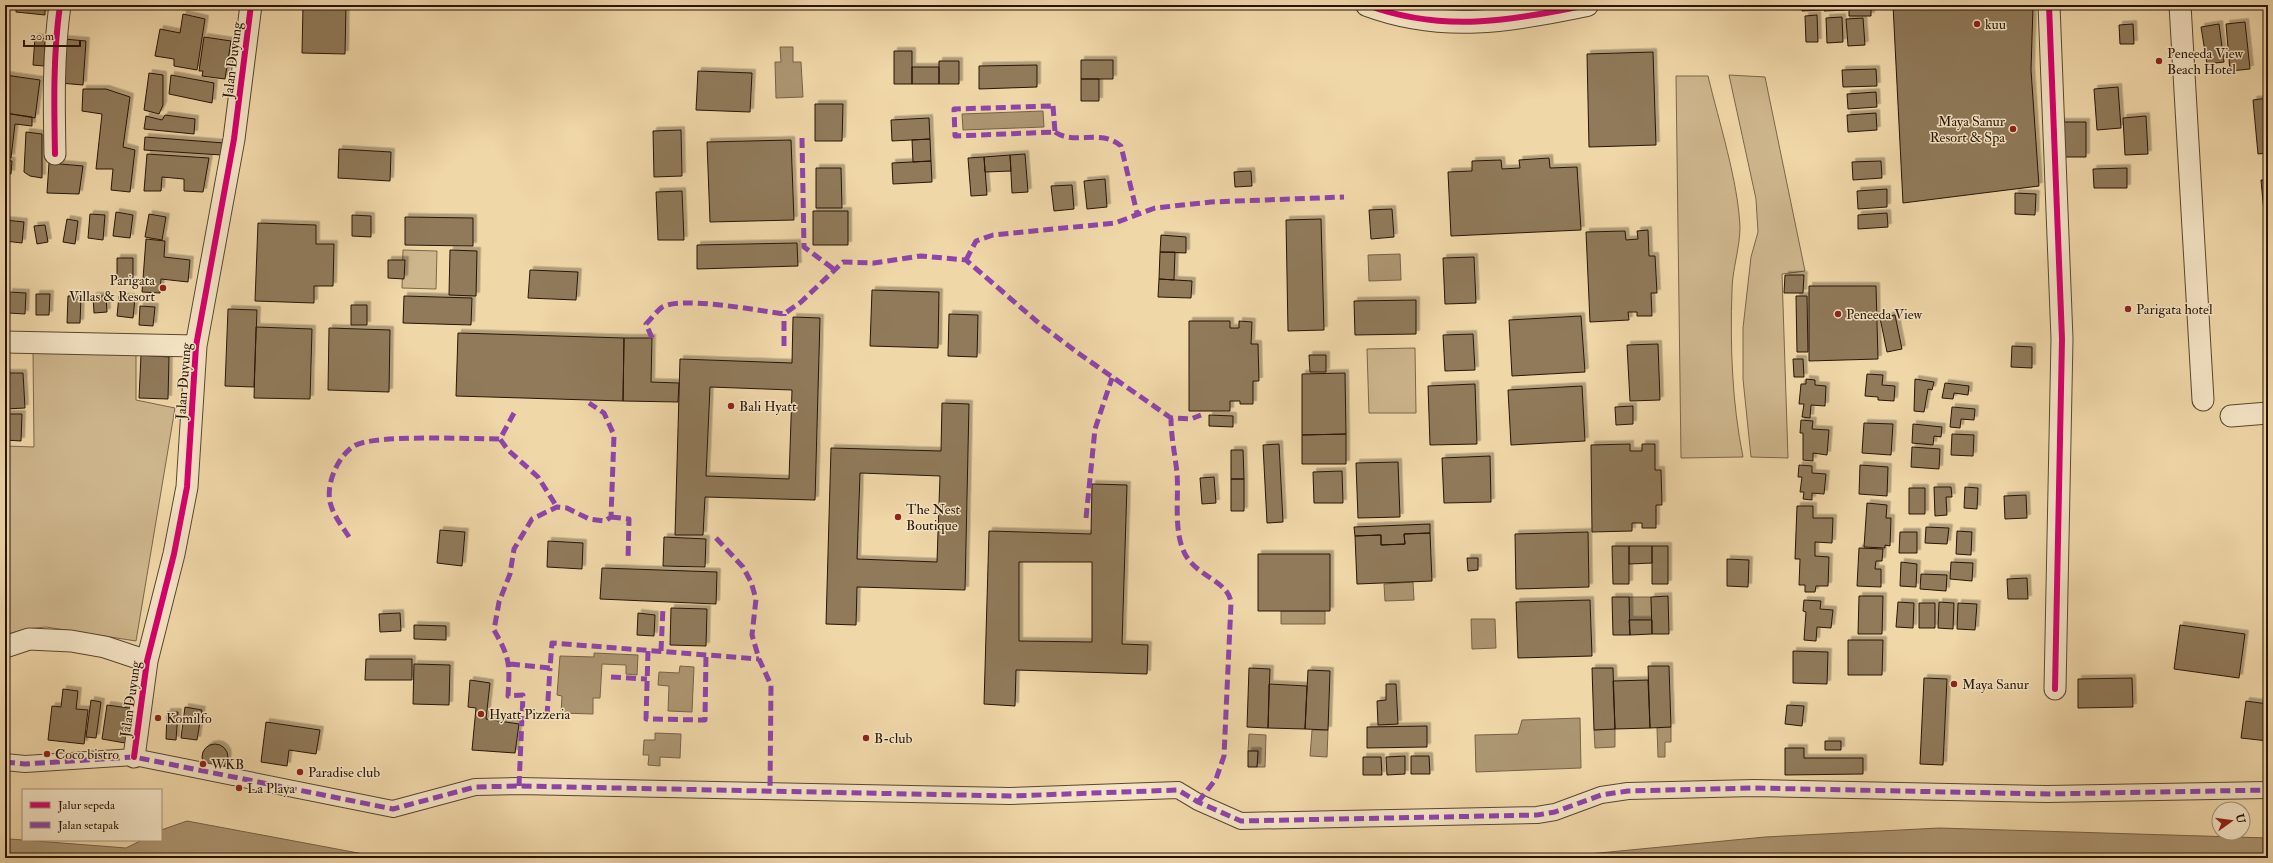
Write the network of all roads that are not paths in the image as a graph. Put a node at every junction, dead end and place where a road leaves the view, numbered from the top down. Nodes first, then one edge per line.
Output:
1 (60, 5) edge
2 (251, 5) edge
3 (1367, 5) edge
4 (1587, 5) edge
5 (2049, 5) edge
6 (2180, 5) edge
7 (1555, 8) edge
8 (55, 154) dead end
9 (5, 342) edge
10 (196, 346) junction
11 (2204, 400) dead end
12 (2268, 413) edge
13 (2231, 416) dead end
14 (5, 647) edge
15 (147, 661) junction
16 (2055, 689) dead end
17 (134, 757) junction
18 (5, 762) edge
19 (2268, 790) edge

1 - 8 street
2 - 10 street, Jalan Duyung
3 - 7 street
4 - 7 street
5 - 16 street
6 - 11 street
9 - 10 street
10 - 15 street, Jalan Duyung
12 - 13 street
14 - 15 street
15 - 17 street, Jalan Duyung
17 - 18 street
17 - 19 street

